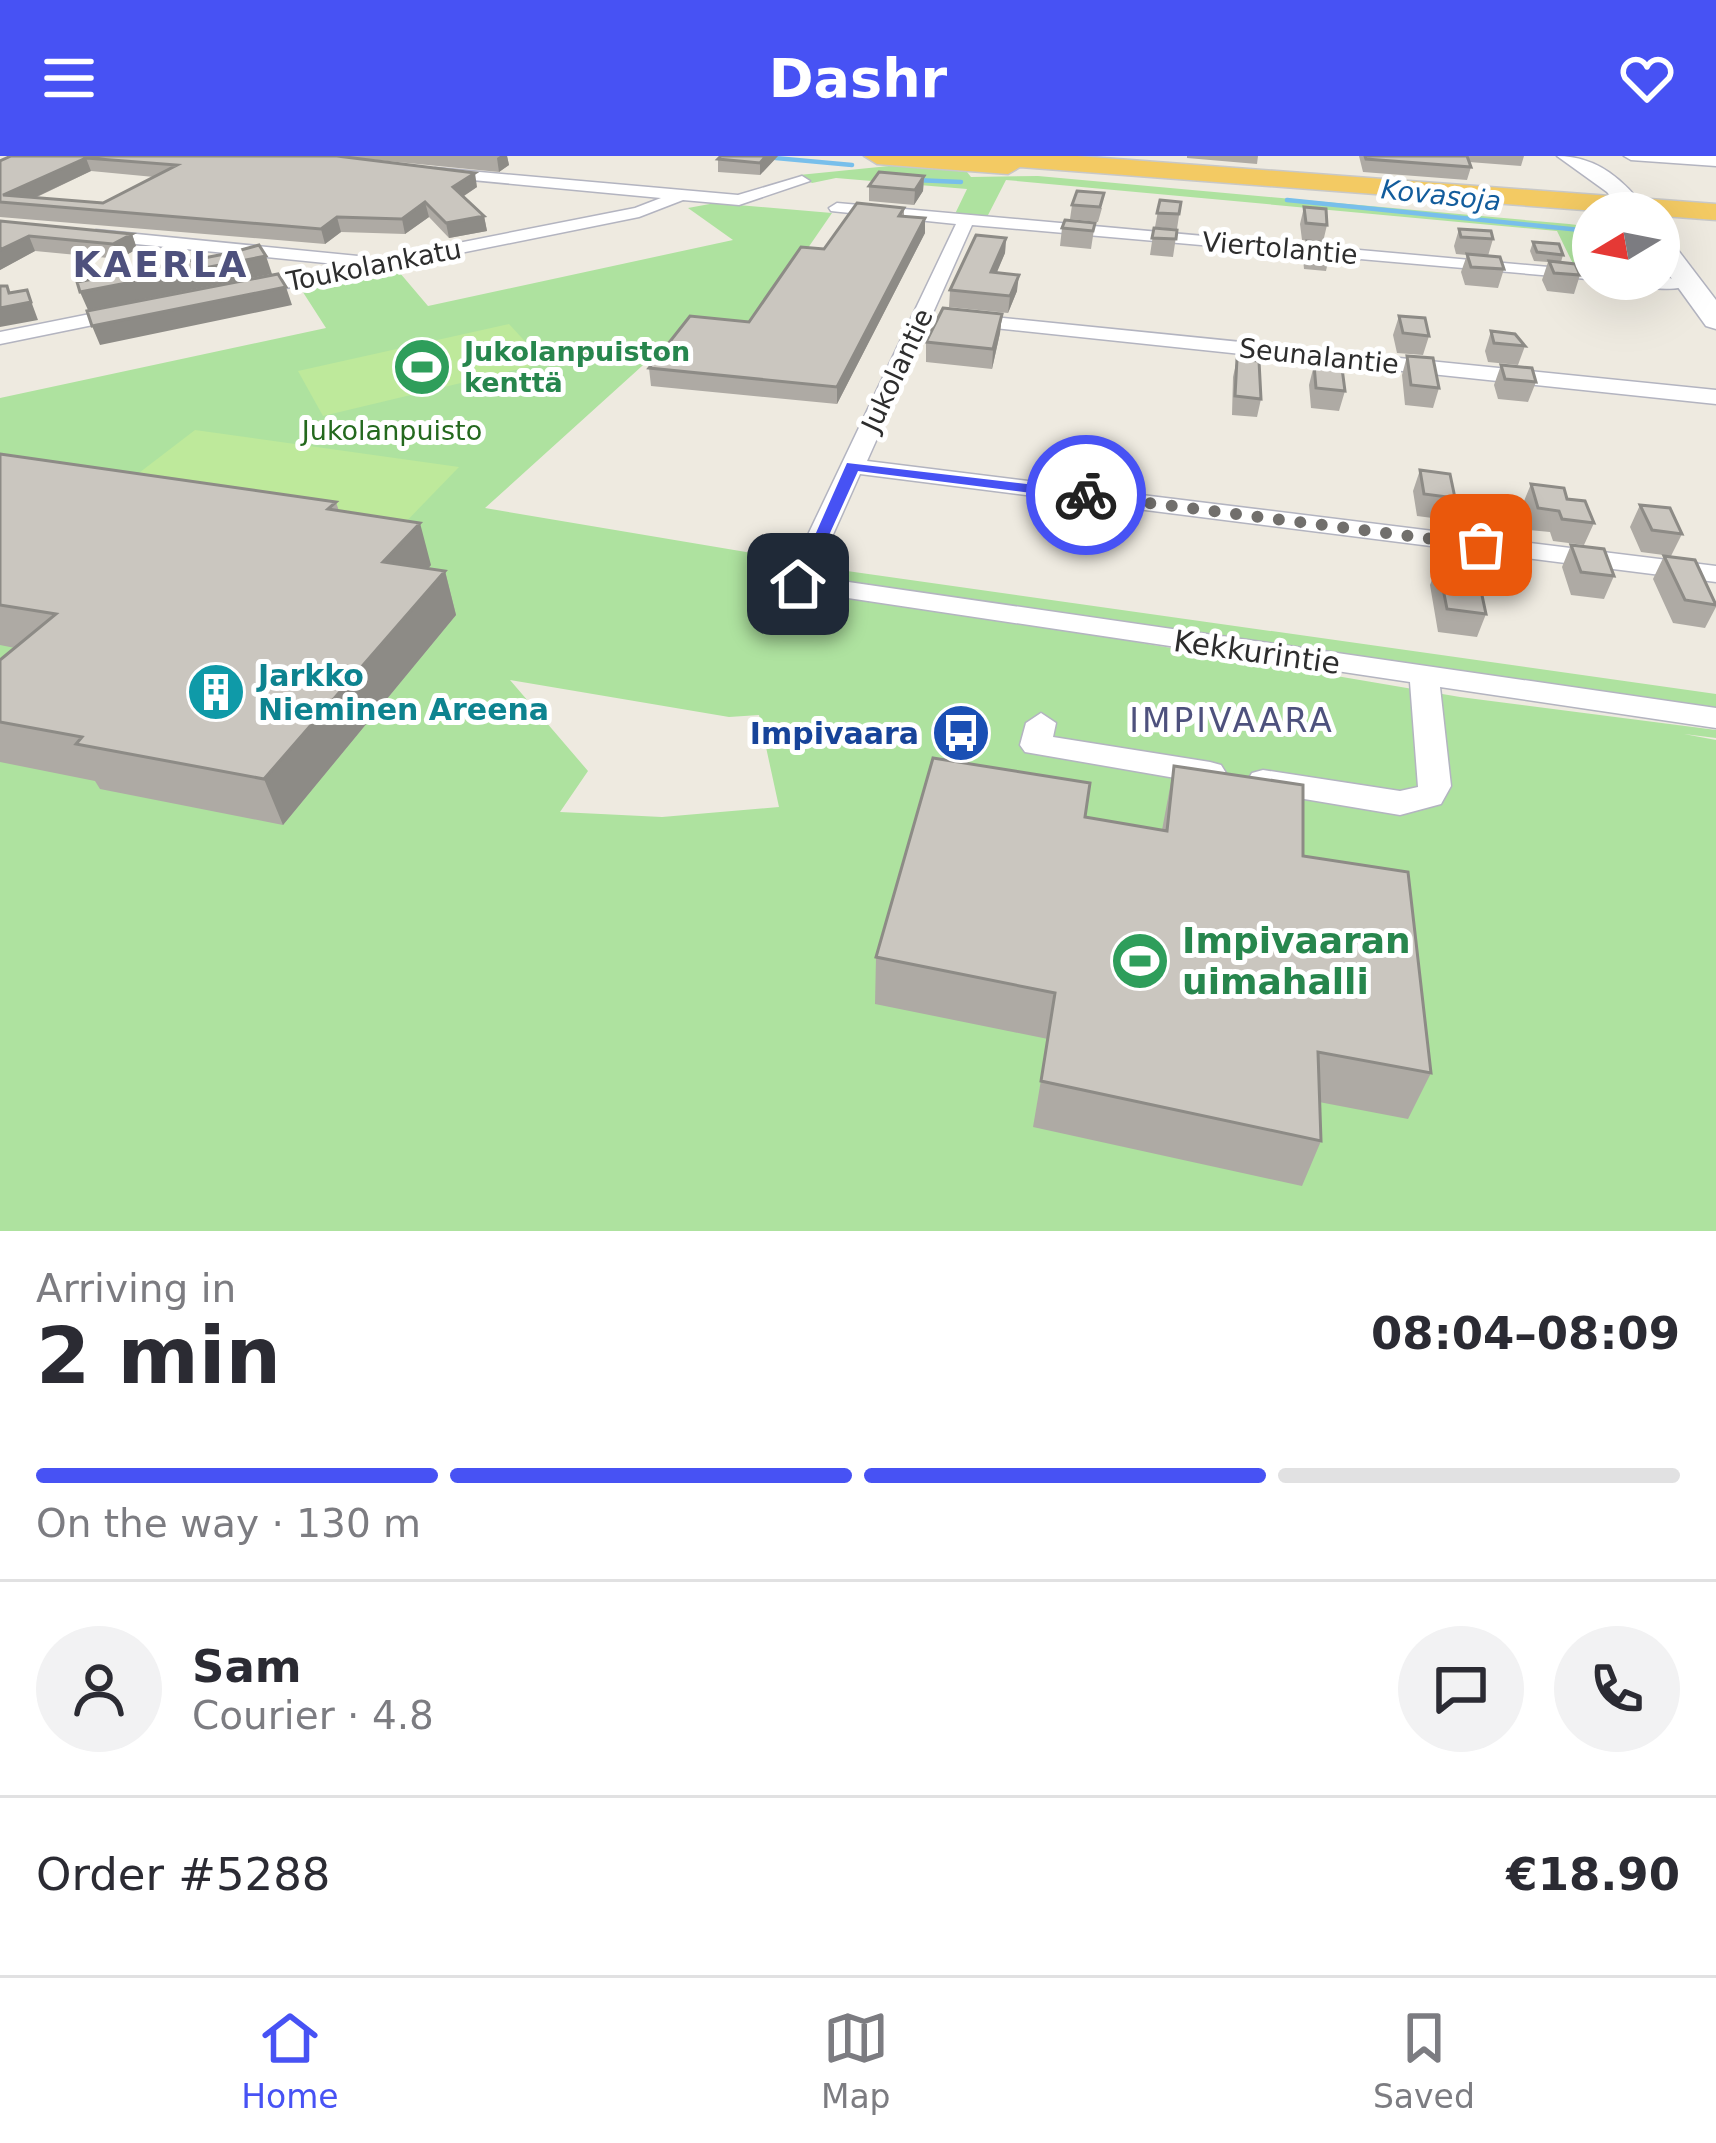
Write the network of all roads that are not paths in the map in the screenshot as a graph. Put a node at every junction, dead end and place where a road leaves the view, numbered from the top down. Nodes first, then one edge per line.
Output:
1 (877, 156) edge
2 (975, 156) edge
3 (1568, 156) edge
4 (1631, 156) edge
5 (1716, 161) edge
6 (410, 171) edge
7 (802, 181) dead end
8 (1620, 192) edge
9 (676, 198) junction
10 (1572, 204) edge
11 (837, 208) dead end
12 (1572, 211) edge
13 (1680, 211) edge
14 (1716, 212) edge
15 (1680, 220) edge
16 (967, 221) junction
17 (1716, 223) edge
18 (70, 232) edge
19 (372, 265) junction
20 (1572, 274) edge
21 (1680, 275) edge
22 (1680, 283) edge
23 (1685, 283) junction
24 (228, 293) edge
25 (160, 307) edge
26 (923, 315) junction
27 (1716, 320) edge
28 (0, 338) edge
29 (1716, 397) edge
30 (853, 466) junction
31 (1716, 574) edge
32 (798, 584) joint
33 (1424, 676) junction
34 (1716, 718) edge
35 (1041, 723) dead end

1 - 12 highway
2 - 10 highway
3 - 8 main road
4 - 5 street
6 - 9 street
7 - 9 street
9 - 19 street, Toukolankatu
11 - 16 street, Viertolantie
13 - 14 highway
15 - 17 highway
16 - 20 street, Viertolantie
16 - 26 street, Jukolantie
18 - 19 street
19 - 24 street, Toukolankatu
21 - 23 main road
22 - 23 street
23 - 27 main road
25 - 28 street
26 - 29 street, Seunalantie
26 - 30 street, Jukolantie
30 - 31 street
30 - 32 street, Jukolantie
32 - 33 street, Kekkurintie
33 - 34 street, Kekkurintie
33 - 35 street

